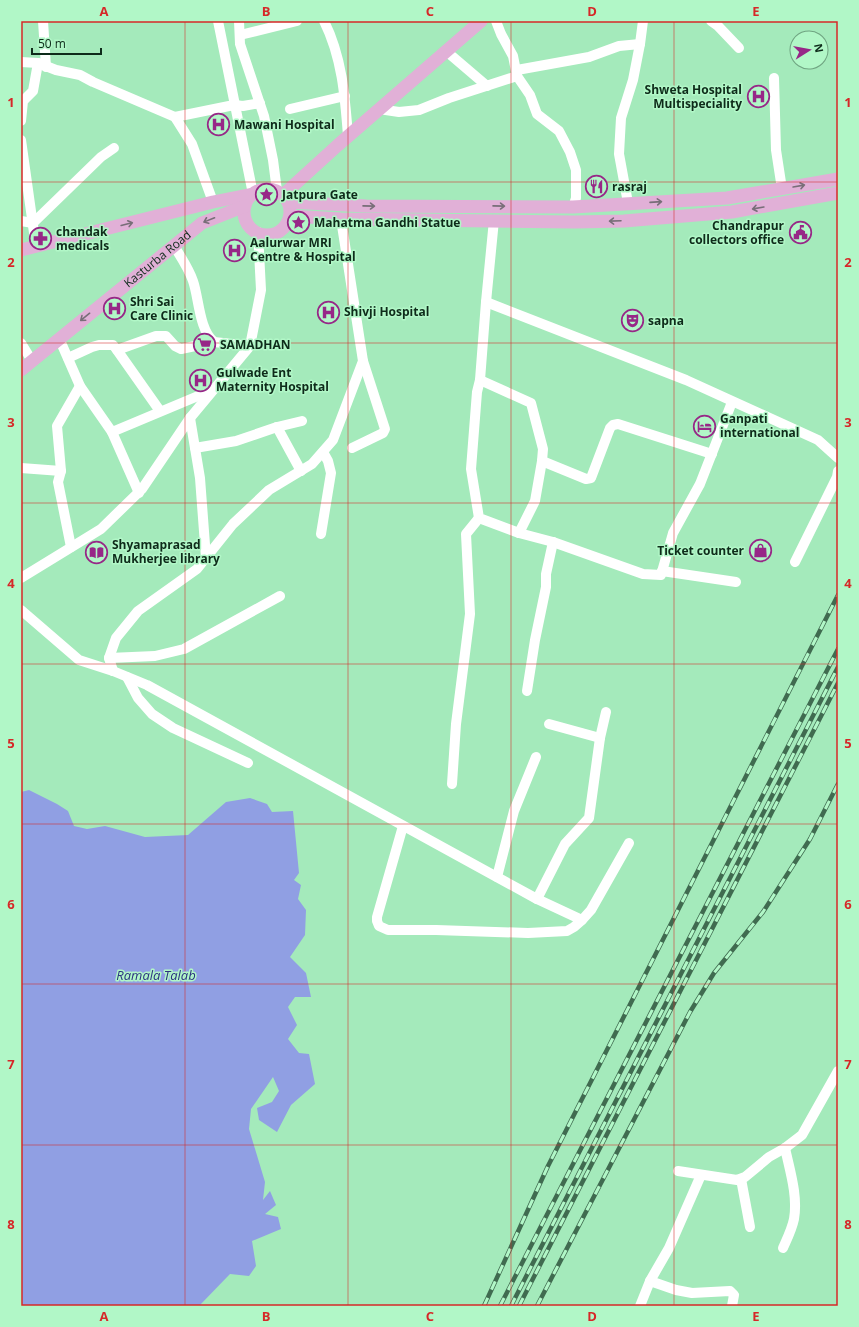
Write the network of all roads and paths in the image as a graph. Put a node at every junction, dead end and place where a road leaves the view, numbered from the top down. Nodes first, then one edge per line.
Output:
1 (43, 21) edge
2 (218, 21) edge
3 (239, 21) edge
4 (297, 21) edge
5 (324, 21) edge
6 (480, 21) edge
7 (496, 21) edge
8 (643, 21) edge
9 (711, 21) edge
10 (240, 35) junction
11 (640, 44) junction
12 (739, 48) dead end
13 (446, 51) junction
14 (21, 62) edge
15 (42, 65) junction
16 (517, 73) junction
17 (774, 78) dead end
18 (487, 86) junction
19 (21, 90) edge
20 (33, 91) junction
21 (345, 96) junction
22 (260, 103) junction
23 (234, 105) junction
24 (290, 109) dead end
25 (379, 109) junction
26 (176, 117) junction
27 (21, 121) edge
28 (348, 136) junction
29 (21, 140) edge
30 (114, 148) dead end
31 (838, 179) edge
32 (782, 189) junction
33 (838, 193) edge
34 (253, 194) junction
35 (283, 196) junction
36 (213, 202) junction
37 (628, 203) junction
38 (245, 206) junction
39 (574, 207) junction
40 (290, 216) junction
41 (341, 219) junction
42 (494, 220) junction
43 (21, 221) edge
44 (33, 223) junction
45 (258, 232) junction
46 (174, 246) junction
47 (36, 247) junction
48 (21, 250) edge
49 (486, 302) junction
50 (59, 338) junction
51 (214, 342) junction
52 (21, 343) edge
53 (250, 346) junction
54 (117, 350) junction
55 (68, 358) junction
56 (32, 361) junction
57 (363, 361) junction
58 (21, 370) edge
59 (480, 380) junction
60 (80, 386) junction
61 (212, 391) junction
62 (732, 402) junction
63 (160, 412) junction
64 (190, 418) junction
65 (302, 421) dead end
66 (277, 427) junction
67 (112, 432) junction
68 (195, 448) junction
69 (352, 448) dead end
70 (323, 452) junction
71 (712, 454) junction
72 (838, 458) edge
73 (542, 461) junction
74 (21, 468) edge
75 (61, 471) junction
76 (300, 471) junction
77 (838, 471) edge
78 (139, 493) junction
79 (479, 518) junction
80 (519, 533) junction
81 (321, 534) dead end
82 (553, 542) junction
83 (71, 547) junction
84 (206, 558) junction
85 (795, 562) dead end
86 (662, 571) junction
87 (21, 578) edge
88 (736, 582) dead end
89 (280, 596) dead end
90 (21, 610) edge
91 (109, 658) junction
92 (113, 671) junction
93 (128, 677) junction
94 (527, 691) dead end
95 (606, 712) dead end
96 (549, 724) dead end
97 (600, 738) junction
98 (536, 757) dead end
99 (248, 763) dead end
100 (452, 784) dead end
101 (403, 826) junction
102 (628, 843) dead end
103 (498, 877) junction
104 (537, 899) junction
105 (582, 920) junction
106 (838, 1071) edge
107 (784, 1148) junction
108 (678, 1171) dead end
109 (701, 1175) junction
110 (741, 1179) junction
111 (750, 1227) dead end
112 (783, 1248) dead end
113 (650, 1282) junction
114 (640, 1306) edge
115 (732, 1306) edge

1 - 15 street
2 - 23 street
3 - 10 street
4 - 10 street
5 - 21 street
6 - 13 main road
7 - 16 street
8 - 11 street
9 - 12 street
10 - 22 street
11 - 16 street
11 - 37 street
13 - 18 street
13 - 25 main road
14 - 15 street
15 - 20 street
15 - 26 street
16 - 18 street
16 - 39 street
17 - 32 street
18 - 25 street
19 - 20 street
20 - 27 street
21 - 24 street
21 - 28 street
22 - 23 street
22 - 35 street
23 - 26 street
23 - 34 street
25 - 28 main road
26 - 36 street
28 - 35 main road
29 - 44 street
30 - 44 street
32 -> 31 main road
37 -> 32 main road
33 -> 42 main road
34 - 35 main road
34 - 36 main road
34 - 38 main road
35 -> 39 main road
35 - 40 main road
47 -> 36 main road
37 - 39 main road
38 - 45 main road
38 -> 46 main road, Kasturba Road
40 - 41 main road
40 - 45 main road
41 - 42 main road
41 - 57 street
42 - 49 street
43 - 44 street
44 - 47 street
45 - 53 street
46 -> 50 main road, Kasturba Road
46 - 51 street
47 - 48 main road
49 - 59 street
49 - 62 street
50 - 55 street
50 - 56 main road, Kasturba Road
51 - 53 street
51 - 54 street
52 - 56 street
53 - 61 street
54 - 55 street
54 - 63 street
55 - 60 street
56 - 58 main road, Kasturba Road
57 - 69 street
57 - 70 street
59 - 73 street
59 - 79 street
60 - 67 street
60 - 75 street
61 - 63 street
61 - 64 street
62 - 71 street
62 - 72 street
63 - 67 street
64 - 68 street
64 - 78 street
65 - 66 street
66 - 68 street
66 - 76 street
67 - 78 street
68 - 84 street
70 - 76 street
70 - 81 street
71 - 73 street
71 - 86 street
73 - 80 street
74 - 75 street
75 - 83 street
76 - 84 street
77 - 85 street
78 - 83 street
79 - 80 street
79 - 100 street
80 - 82 street
82 - 86 street
82 - 94 street
83 - 87 street
84 - 91 street
86 - 88 street
89 - 91 street
90 - 92 street
91 - 92 street
92 - 93 street
93 - 99 street
93 - 101 street
95 - 97 street
96 - 97 street
97 - 104 street
98 - 103 street
101 - 103 street
101 - 105 street
102 - 105 street
103 - 104 street
104 - 105 street
106 - 107 street
107 - 110 street
107 - 112 street
108 - 109 street
109 - 110 street
109 - 113 street
110 - 111 street
113 - 114 street
113 - 115 street

